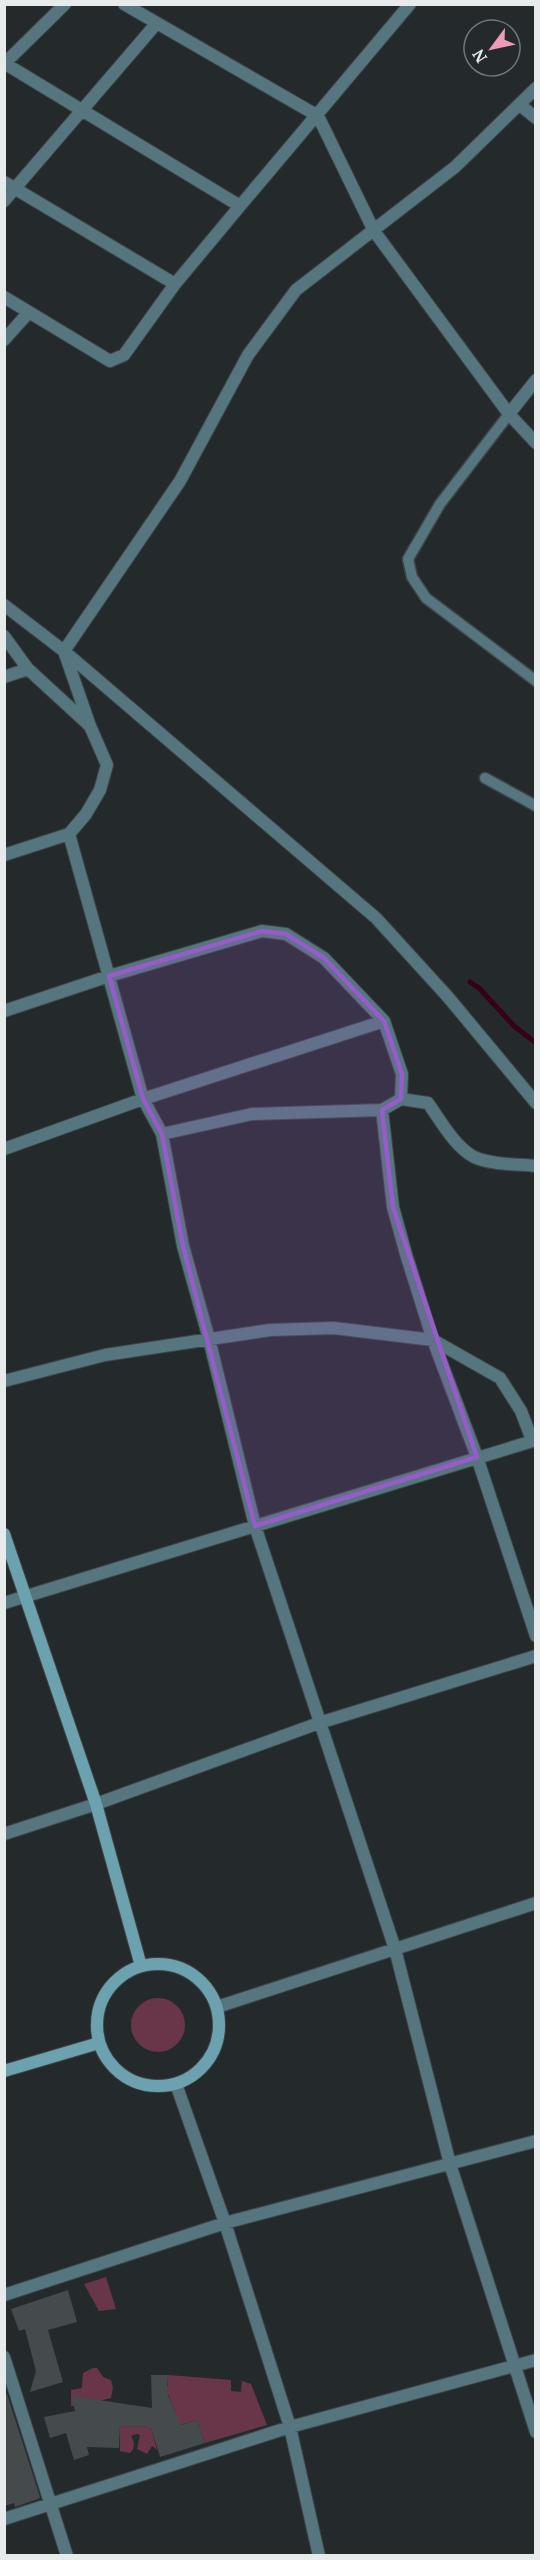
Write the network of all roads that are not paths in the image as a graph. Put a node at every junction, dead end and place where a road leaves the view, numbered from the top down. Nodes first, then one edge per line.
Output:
1 (65, 4) edge
2 (124, 4) edge
3 (410, 4) edge
4 (156, 24) junction
5 (5, 63) edge
6 (536, 88) edge
7 (520, 105) junction
8 (82, 111) junction
9 (318, 116) junction
10 (536, 118) edge
11 (10, 185) edge
12 (4, 201) edge
13 (240, 206) junction
14 (374, 231) junction
15 (175, 285) junction
16 (4, 297) edge
17 (29, 312) junction
18 (4, 340) edge
19 (536, 380) edge
20 (509, 414) junction
21 (536, 444) edge
22 (4, 604) edge
23 (4, 636) edge
24 (64, 651) junction
25 (28, 669) junction
26 (4, 677) edge
27 (536, 681) edge
28 (90, 726) junction
29 (485, 778) dead end
30 (536, 806) edge
31 (69, 834) junction
32 (4, 855) edge
33 (109, 976) junction
34 (4, 1011) edge
35 (384, 1021) junction
36 (400, 1099) junction
37 (143, 1100) junction
38 (536, 1103) edge
39 (382, 1110) junction
40 (162, 1134) junction
41 (4, 1149) edge
42 (536, 1166) edge
43 (209, 1339) junction
44 (433, 1340) junction
45 (4, 1381) edge
46 (534, 1440) edge
47 (477, 1457) junction
48 (255, 1527) junction
49 (4, 1534) edge
50 (25, 1596) junction
51 (4, 1604) edge
52 (536, 1636) edge
53 (536, 1656) edge
54 (319, 1723) junction
55 (96, 1804) junction
56 (4, 1834) edge
57 (536, 1903) edge
58 (394, 1949) junction
59 (141, 1966) junction
60 (217, 2007) junction
61 (99, 2043) junction
62 (4, 2071) edge
63 (176, 2084) junction
64 (536, 2141) edge
65 (450, 2164) junction
66 (225, 2223) junction
67 (4, 2295) edge
68 (4, 2357) edge
69 (536, 2360) edge
70 (515, 2366) junction
71 (290, 2427) junction
72 (536, 2432) edge
73 (50, 2504) junction
74 (4, 2519) edge
75 (68, 2556) edge
76 (319, 2556) edge

1 - 5 street
2 - 4 street
3 - 9 street
4 - 8 street
4 - 9 street
5 - 8 street
6 - 7 street
7 - 10 street
7 - 14 street
8 - 11 street
8 - 13 street
9 - 13 street
9 - 14 street
11 - 12 street
11 - 15 street
13 - 15 street
14 - 20 street
14 - 24 street
15 - 17 street
16 - 17 street
17 - 18 street
19 - 20 street
20 - 21 street
20 - 27 lane
22 - 24 street
23 - 25 street
24 - 28 street
24 - 38 street
25 - 26 street
25 - 28 street
28 - 31 street
29 - 30 lane
31 - 32 street
31 - 33 street
33 - 34 street
33 - 35 street
33 - 37 street
35 - 36 street
35 - 37 street
36 - 39 street
36 - 42 street
37 - 40 street
37 - 41 street
39 - 40 street
39 - 44 street
40 - 43 street
43 - 44 street
43 - 45 street
43 - 48 street
44 - 46 street
44 - 47 street
46 - 47 street
47 - 48 street
47 - 52 street
48 - 50 street
48 - 54 street
49 - 50 street
50 - 51 street
50 - 55 street
53 - 54 street
54 - 55 street
54 - 58 street
55 - 56 street
55 - 59 street
57 - 58 street
58 - 60 street
58 - 65 street
59 - 60 street
59 - 61 street
60 - 63 street
61 - 62 street
61 - 63 street
63 - 66 street
64 - 65 street
65 - 66 street
65 - 70 street
66 - 67 street
66 - 71 street
68 - 73 street
69 - 70 street
70 - 71 street
70 - 72 street
71 - 73 street
71 - 76 street
73 - 74 street
73 - 75 street

